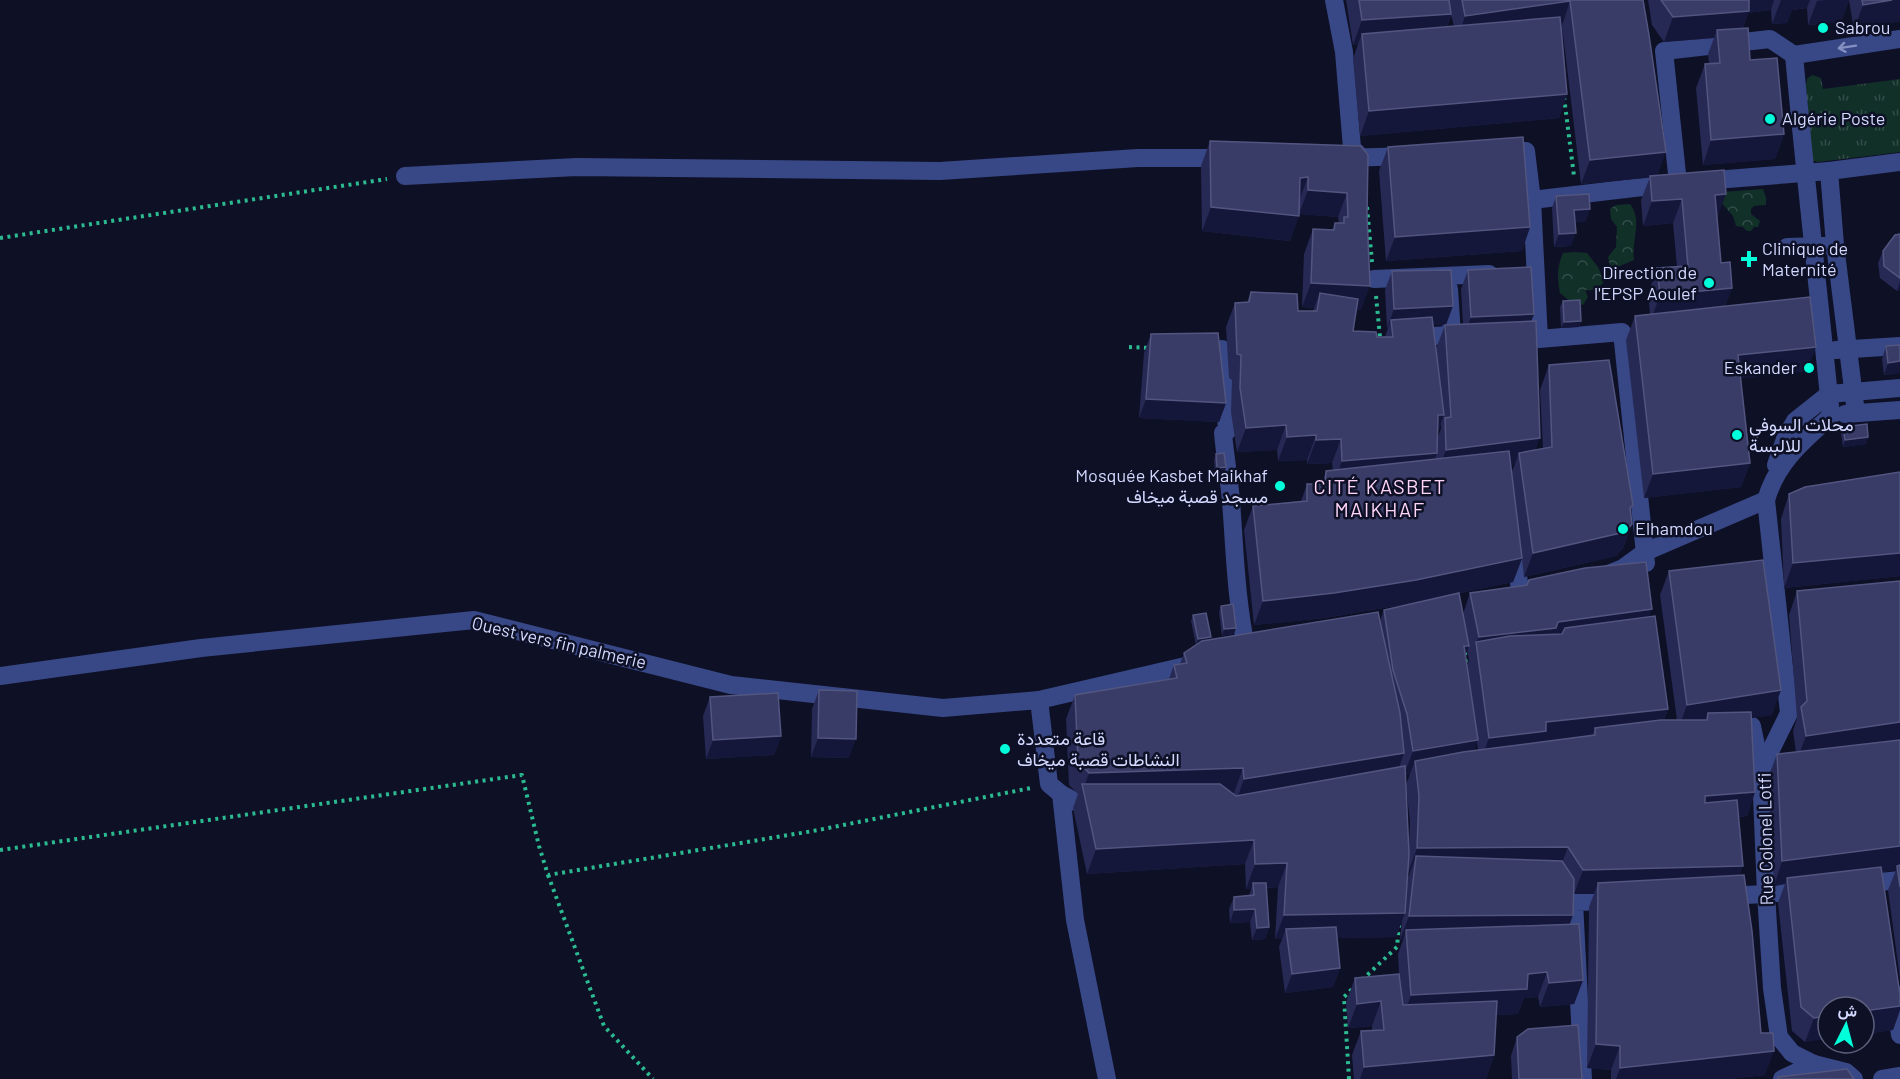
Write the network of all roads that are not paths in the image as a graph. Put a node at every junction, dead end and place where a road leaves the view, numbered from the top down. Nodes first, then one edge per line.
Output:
1 (1334, 0) edge
2 (1900, 39) edge
3 (1644, 49) edge
4 (1664, 51) junction
5 (1794, 55) junction
6 (1479, 153) edge
7 (1432, 155) edge
8 (1244, 158) edge
9 (1327, 158) edge
10 (1362, 158) junction
11 (1900, 162) edge
12 (1829, 171) junction
13 (1804, 173) junction
14 (405, 176) road end
15 (1678, 183) junction
16 (1532, 200) junction
17 (1835, 245) junction
18 (1787, 247) dead end
19 (1814, 247) junction
20 (1535, 273) junction
21 (1448, 275) junction
22 (1374, 279) road end
23 (1432, 336) edge
24 (1900, 346) edge
25 (1222, 349) edge
26 (1847, 350) junction
27 (1825, 351) junction
28 (1900, 388) edge
29 (1853, 391) junction
30 (1829, 394) junction
31 (1900, 410) edge
32 (1856, 413) junction
33 (1832, 416) junction
34 (1768, 493) junction
35 (1511, 525) edge
36 (1645, 552) junction
37 (1589, 577) edge
38 (1648, 584) edge
39 (1499, 597) edge
40 (1799, 599) edge
41 (1776, 601) junction
42 (1247, 652) edge
43 (1213, 660) edge
44 (0, 676) edge
45 (1039, 700) junction
46 (1717, 730) edge
47 (1808, 764) edge
48 (1761, 770) junction
49 (1055, 789) junction
50 (1112, 803) edge
51 (1900, 880) edge
52 (1846, 885) edge
53 (1823, 888) edge
54 (1766, 894) junction
55 (1709, 896) edge
56 (1630, 900) edge
57 (1892, 976) edge
58 (1900, 1035) edge
59 (1814, 1064) junction
60 (1850, 1076) edge
61 (1900, 1078) edge
62 (1107, 1079) edge
63 (1583, 1079) edge
64 (1782, 1079) edge
65 (1865, 1079) edge
66 (1882, 1079) edge

1 - 10 street
2 -> 5 street
3 - 4 street
4 - 5 street
4 - 15 street
5 - 13 street
6 - 16 street
7 - 10 street
8 - 14 street
9 - 10 street
11 - 12 street
12 - 13 street
12 - 17 street
13 - 15 street
13 - 19 street
15 - 16 street
16 - 20 street
17 - 19 street
17 - 26 street
18 - 19 street
19 - 27 street
20 - 21 street
20 - 36 street
21 - 22 street
21 - 23 street
24 - 26 street
25 - 42 street
26 - 27 street
26 - 29 street
27 - 30 street
28 - 29 street
29 - 30 street
29 - 32 street
30 - 33 street
30 - 34 street, Rue Colonel Lotfi
31 - 32 street
32 - 33 street
33 - 34 street
34 - 36 street
34 - 41 street, Rue Colonel Lotfi
35 - 39 street
36 - 37 street
36 - 38 street
40 - 41 street
41 - 48 street, Rue Colonel Lotfi
43 - 45 street, Ouest vers fin palmerie
44 - 45 street, Ouest vers fin palmerie
45 - 49 street
46 - 48 street
47 - 48 street
48 - 54 street, Rue Colonel Lotfi
49 - 50 street
49 - 62 street
51 - 52 street
53 - 54 street
54 - 55 street
54 - 59 street, Rue Colonel Lotfi
56 - 63 street
57 - 58 street
59 - 60 street, Rue Colonel Lotfi
59 - 64 street
60 - 65 street, Rue Colonel Lotfi
61 - 66 street

